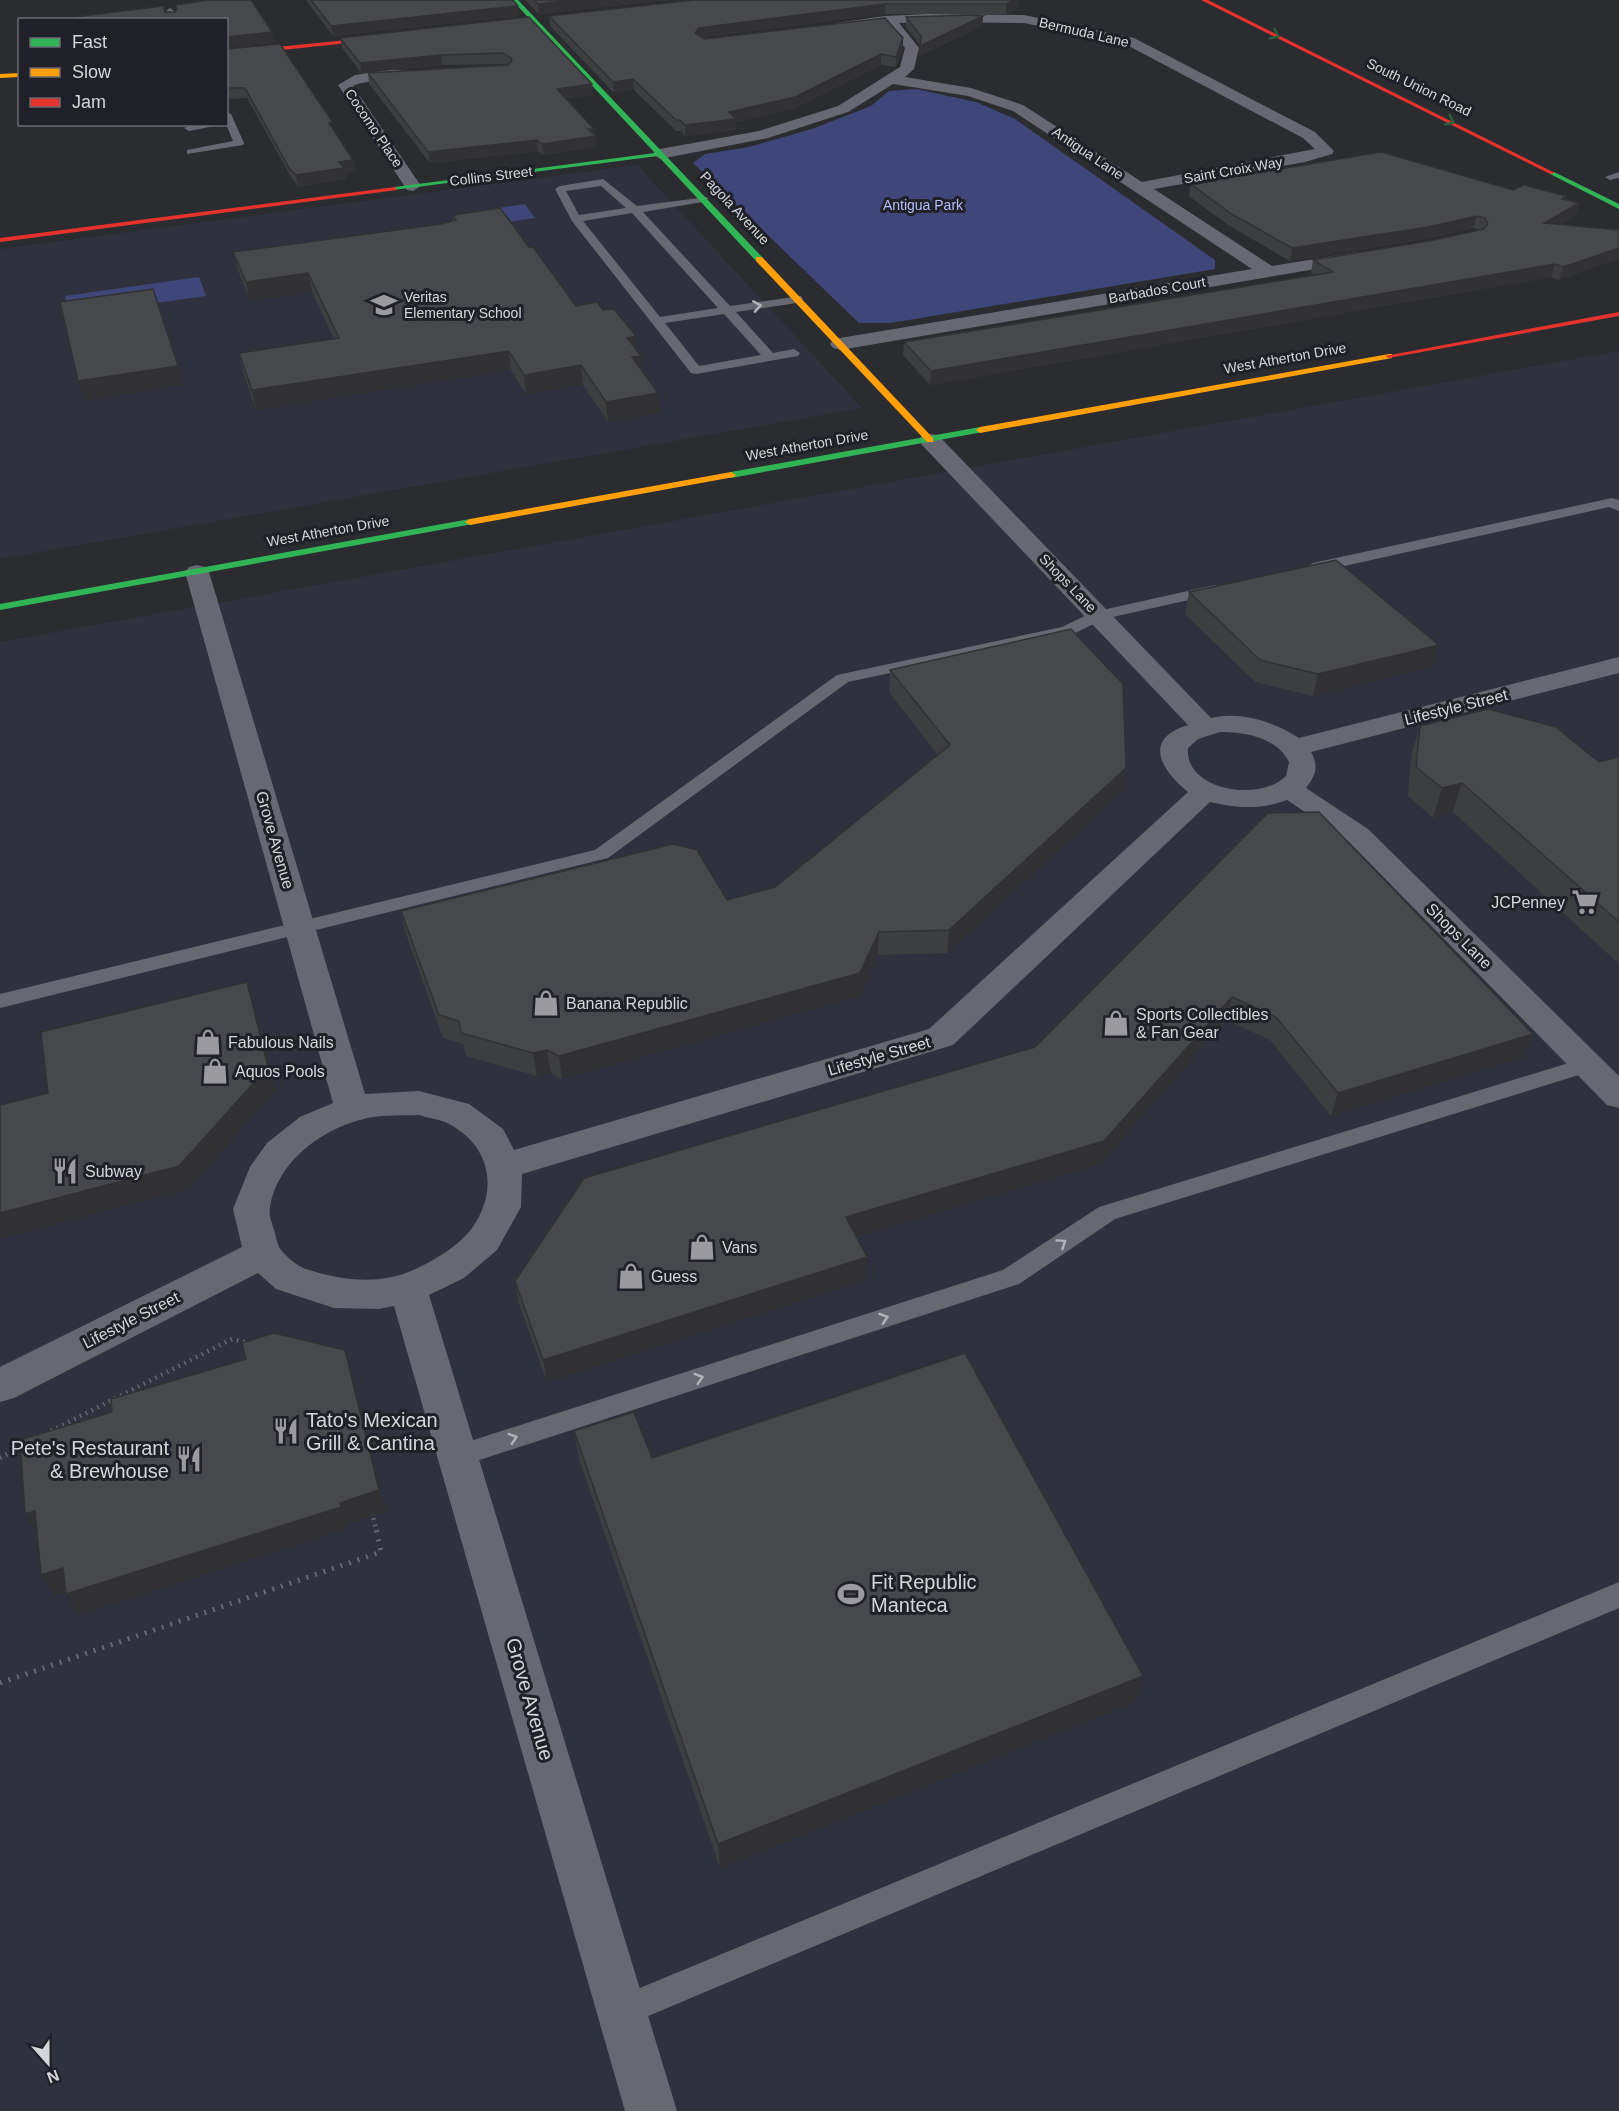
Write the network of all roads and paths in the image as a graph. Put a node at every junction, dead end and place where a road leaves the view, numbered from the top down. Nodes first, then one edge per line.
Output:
1 (515, 0) edge
2 (1204, 0) edge
3 (1225, 0) edge
4 (1052, 11) dead end
5 (541, 20) junction
6 (885, 20) junction
7 (1036, 21) junction
8 (512, 23) edge
9 (1281, 23) dead end
10 (829, 27) edge
11 (405, 34) edge
12 (228, 54) edge
13 (425, 73) edge
14 (18, 75) edge
15 (0, 76) edge
16 (890, 80) junction
17 (228, 124) edge
18 (200, 126) edge
19 (189, 128) dead end
20 (1326, 151) joint
21 (191, 152) dead end
22 (660, 154) junction
23 (413, 186) junction
24 (1139, 187) junction
25 (703, 199) junction
26 (1619, 207) edge
27 (634, 209) junction
28 (576, 219) junction
29 (0, 240) edge
30 (1380, 253) edge
31 (1267, 271) junction
32 (797, 299) junction
33 (727, 310) junction
34 (1619, 314) edge
35 (657, 321) junction
36 (840, 344) junction
37 (794, 352) dead end
38 (770, 357) junction
39 (930, 440) junction
40 (1619, 507) edge
41 (196, 572) junction
42 (1294, 572) edge
43 (1226, 587) edge
44 (0, 607) edge
45 (1099, 615) junction
46 (1619, 665) edge
47 (1205, 727) junction
48 (1293, 748) junction
49 (1289, 789) junction
50 (1205, 790) junction
51 (300, 929) junction
52 (0, 1001) edge
53 (1588, 1065) junction
54 (1619, 1096) edge
55 (352, 1109) junction
56 (506, 1166) junction
57 (262, 1254) junction
58 (408, 1288) junction
59 (254, 1344) edge
60 (0, 1386) edge
61 (42, 1436) edge
62 (32, 1442) edge
63 (458, 1456) junction
64 (0, 1458) edge
65 (371, 1505) edge
66 (1619, 1595) edge
67 (0, 1683) edge
68 (622, 2012) junction
69 (651, 2111) edge

1 - 5 street, Pagola Avenue
2 -> 26 street, South Union Road
3 - 9 street
4 - 7 street
5 - 8 street
5 - 22 street, Pagola Avenue
6 - 7 street, Bermuda Lane
6 - 10 street, Bermuda Lane
6 - 16 street, Collins Street
7 - 20 street, Bermuda Lane
11 - 12 street
13 - 23 street, Cocomo Place
14 - 15 street
16 - 22 street, Collins Street
16 - 24 street, Antigua Lane
17 - 21 lane
18 - 19 lane
20 - 24 street, Saint Croix Way
22 - 23 street, Collins Street
22 - 25 street, Pagola Avenue
23 - 29 street, Collins Street
24 - 31 street, Antigua Lane
25 - 27 lane
25 - 32 street, Pagola Avenue
27 - 28 lane
27 - 28 lane
27 - 33 lane
28 - 35 lane
30 - 31 street, Barbados Court
31 - 36 street, Barbados Court
33 -> 32 lane
32 - 36 street, Pagola Avenue
33 - 35 lane
33 - 38 lane
34 - 39 street, West Atherton Drive
35 - 38 lane
36 - 39 street, Pagola Avenue
37 - 38 lane
39 - 41 street, West Atherton Drive
39 - 45 street, Shops Lane
40 - 42 lane
41 - 44 street, West Atherton Drive
41 - 51 street, Grove Avenue
43 - 45 lane
45 - 47 street, Shops Lane
45 - 51 lane
46 - 48 street, Lifestyle Street
47 - 48 street
47 - 50 street
48 - 49 street
49 - 50 street
49 - 53 street, Shops Lane
50 - 56 street, Lifestyle Street
51 - 52 lane
51 - 55 street, Grove Avenue
53 - 54 street, Shops Lane
63 -> 53 lane
55 - 56 street
55 - 57 street
56 - 58 street
57 - 58 street
57 - 60 street, Lifestyle Street
58 - 63 street, Grove Avenue
59 - 61 path
62 - 64 path
63 - 68 street, Grove Avenue
65 - 67 path
66 - 68 lane
68 - 69 street, Grove Avenue

